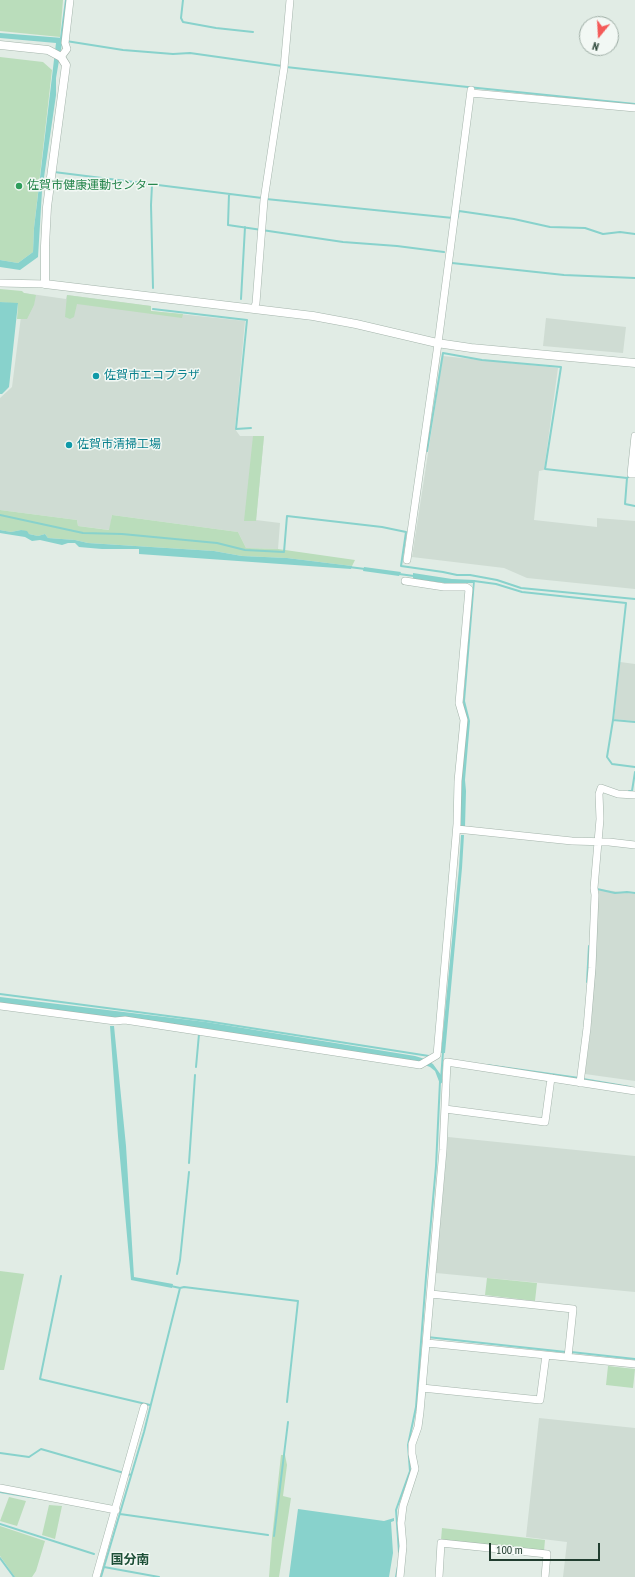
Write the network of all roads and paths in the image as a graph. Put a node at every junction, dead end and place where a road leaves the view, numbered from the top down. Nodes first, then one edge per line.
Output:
1 (70, 0) edge
2 (290, 0) edge
3 (0, 45) edge
4 (61, 57) junction
5 (635, 108) edge
6 (0, 283) edge
7 (45, 284) junction
8 (254, 309) junction
9 (437, 343) junction
10 (635, 363) edge
11 (635, 436) edge
12 (633, 474) edge
13 (407, 560) dead end
14 (405, 581) dead end
15 (635, 795) edge
16 (461, 830) junction
17 (599, 843) junction
18 (635, 845) edge
19 (0, 1006) edge
20 (550, 1078) junction
21 (581, 1079) junction
22 (635, 1091) edge
23 (445, 1109) junction
24 (431, 1294) junction
25 (427, 1340) junction
26 (569, 1353) junction
27 (546, 1355) junction
28 (635, 1364) edge
29 (422, 1388) junction
30 (144, 1408) dead end
31 (0, 1488) edge
32 (116, 1510) junction
33 (96, 1577) edge
34 (400, 1577) edge
35 (439, 1577) edge
36 (545, 1577) edge

1 - 4 street
2 - 8 street
3 - 4 street
4 - 7 street
5 - 9 street
6 - 7 street
7 - 8 street
8 - 9 street
9 - 10 street
9 - 13 street
11 - 12 street
14 - 16 street
15 - 17 street
16 - 17 street
16 - 19 street
17 - 18 street
17 - 21 street
20 - 21 street
20 - 23 street
20 - 23 street
21 - 22 street
23 - 24 street
24 - 25 street
24 - 26 street
25 - 27 street
25 - 29 street
26 - 27 street
26 - 28 street
27 - 29 street
29 - 34 street
30 - 32 street
31 - 32 street
32 - 33 street
35 - 36 street

